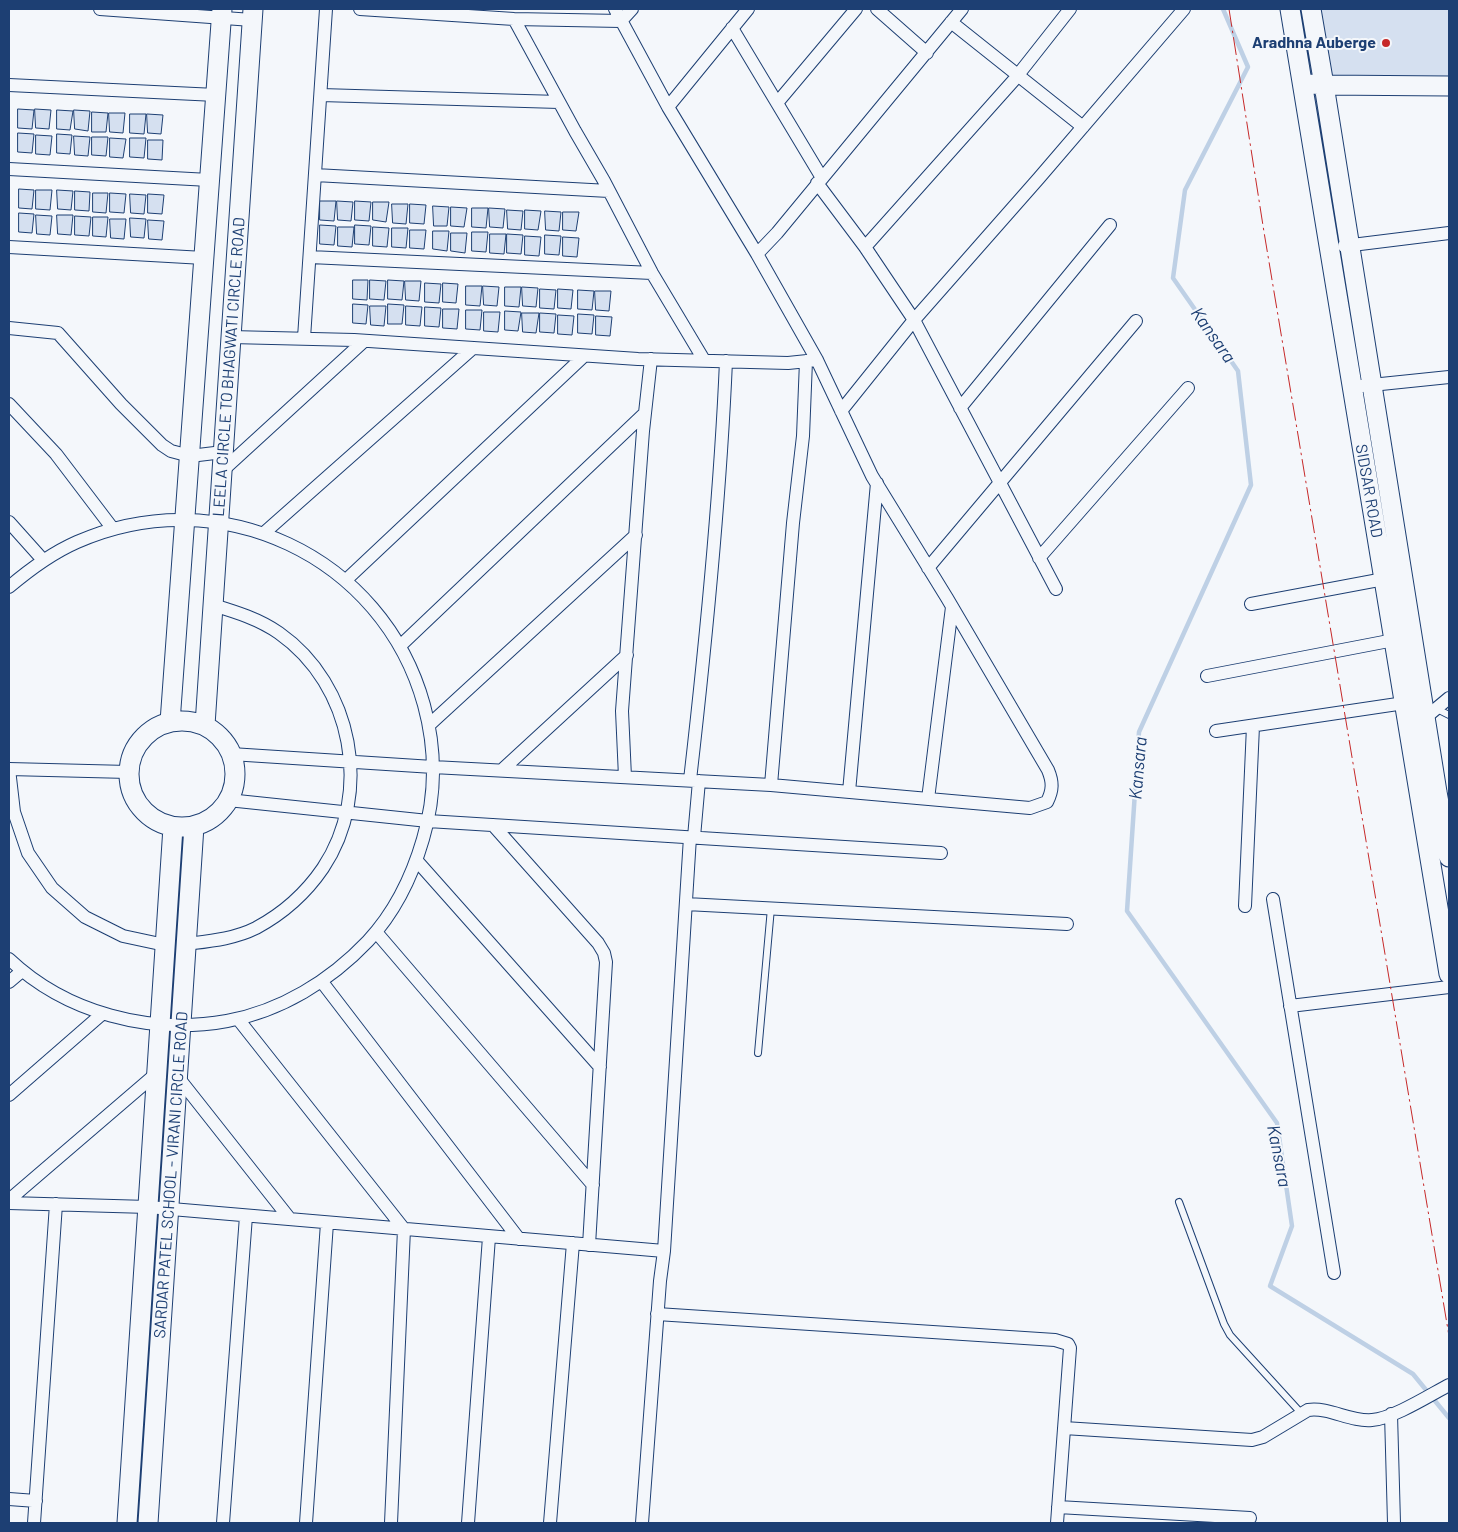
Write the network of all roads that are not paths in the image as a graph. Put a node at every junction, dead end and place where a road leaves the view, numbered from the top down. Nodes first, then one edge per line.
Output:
1 (100, 9) edge
2 (326, 9) edge
3 (360, 9) edge
4 (615, 9) edge
5 (632, 9) edge
6 (748, 9) edge
7 (856, 9) edge
8 (877, 9) edge
9 (962, 9) edge
10 (1070, 9) edge
11 (1184, 9) edge
12 (1290, 9) edge
13 (1311, 9) edge
14 (222, 13) edge
15 (252, 15) edge
16 (514, 19) junction
17 (622, 21) junction
18 (951, 22) junction
19 (732, 28) junction
20 (927, 53) junction
21 (1018, 75) junction
22 (1301, 82) junction
23 (9, 85) edge
24 (1324, 85) junction
25 (1449, 86) edge
26 (216, 95) junction
27 (321, 95) junction
28 (559, 102) junction
29 (777, 103) junction
30 (668, 107) junction
31 (1083, 127) junction
32 (9, 169) edge
33 (315, 175) junction
34 (209, 180) junction
35 (820, 180) junction
36 (609, 191) junction
37 (1110, 225) dead end
38 (1449, 233) edge
39 (1350, 245) junction
40 (865, 246) junction
41 (9, 247) edge
42 (1329, 249) junction
43 (757, 254) junction
44 (310, 257) junction
45 (204, 258) junction
46 (652, 273) junction
47 (914, 320) junction
48 (1136, 321) dead end
49 (9, 328) edge
50 (231, 337) junction
51 (304, 338) junction
52 (364, 340) junction
53 (473, 348) junction
54 (584, 356) junction
55 (651, 359) junction
56 (704, 360) junction
57 (726, 361) junction
58 (812, 361) junction
59 (1449, 377) edge
60 (1373, 386) junction
61 (1352, 387) junction
62 (1188, 388) dead end
63 (9, 404) edge
64 (960, 408) junction
65 (841, 410) junction
66 (645, 413) junction
67 (223, 452) junction
68 (190, 456) junction
69 (222, 472) junction
70 (876, 483) junction
71 (1000, 483) junction
72 (185, 519) junction
73 (9, 522) edge
74 (218, 522) junction
75 (113, 529) junction
76 (264, 533) junction
77 (636, 535) junction
78 (1039, 558) junction
79 (43, 560) junction
80 (928, 568) junction
81 (1384, 579) junction
82 (346, 580) junction
83 (9, 588) edge
84 (1056, 589) dead end
85 (1251, 604) dead end
86 (213, 605) junction
87 (952, 607) junction
88 (1394, 640) junction
89 (400, 646) junction
90 (626, 655) junction
91 (1207, 676) dead end
92 (1449, 698) edge
93 (1422, 708) junction
94 (1449, 714) edge
95 (170, 722) junction
96 (205, 725) junction
97 (429, 725) junction
98 (1253, 726) junction
99 (1216, 731) dead end
100 (232, 754) junction
101 (351, 762) junction
102 (433, 767) junction
103 (9, 770) edge
104 (502, 770) junction
105 (128, 772) junction
106 (625, 777) junction
107 (694, 781) junction
108 (771, 785) junction
109 (849, 792) junction
110 (928, 799) junction
111 (228, 800) junction
112 (347, 812) junction
113 (428, 821) junction
114 (493, 825) junction
115 (194, 826) junction
116 (173, 827) junction
117 (692, 837) junction
118 (942, 853) dead end
119 (1449, 857) edge
120 (417, 861) junction
121 (1273, 899) dead end
122 (686, 904) junction
123 (1245, 906) dead end
124 (770, 908) junction
125 (1067, 924) dead end
126 (376, 932) junction
127 (186, 944) junction
128 (165, 945) junction
129 (9, 959) edge
130 (22, 971) junction
131 (1449, 974) edge
132 (9, 982) edge
133 (322, 982) junction
134 (1449, 987) edge
135 (1290, 1006) junction
136 (102, 1014) junction
137 (238, 1019) junction
138 (160, 1026) junction
139 (181, 1026) junction
140 (758, 1053) dead end
141 (600, 1067) junction
142 (157, 1073) junction
143 (177, 1076) junction
144 (9, 1095) edge
145 (593, 1185) junction
146 (9, 1201) edge
147 (1179, 1202) dead end
148 (56, 1204) junction
149 (148, 1207) junction
150 (168, 1209) junction
151 (246, 1216) junction
152 (290, 1219) junction
153 (327, 1223) junction
154 (404, 1229) junction
155 (489, 1237) junction
156 (519, 1239) junction
157 (573, 1243) junction
158 (589, 1245) junction
159 (664, 1251) junction
160 (1334, 1274) dead end
161 (657, 1314) junction
162 (138, 1361) junction
163 (158, 1362) junction
164 (1449, 1385) edge
165 (1301, 1413) junction
166 (1393, 1413) junction
167 (1064, 1428) junction
168 (9, 1499) edge
169 (36, 1501) junction
170 (1058, 1507) junction
171 (1250, 1518) dead end
172 (34, 1523) edge
173 (127, 1523) edge
174 (148, 1523) edge
175 (223, 1523) edge
176 (306, 1523) edge
177 (391, 1523) edge
178 (468, 1523) edge
179 (550, 1523) edge
180 (642, 1523) edge
181 (1057, 1523) edge
182 (1394, 1523) edge

1 - 14 street
2 - 27 street
3 - 16 street
4 - 17 street
5 - 17 street
6 - 19 street
7 - 29 street
8 - 20 street
9 - 18 street
10 - 21 street
11 - 31 street
12 - 22 street, SIDSAR ROAD
13 - 24 street, SIDSAR ROAD
14 - 15 street
14 - 26 street, LEELA CIRCLE TO BHAGWATI CIRCLE ROAD
15 - 50 street, LEELA CIRCLE TO BHAGWATI CIRCLE ROAD
16 - 17 street
16 - 28 street
17 - 30 street
18 - 20 street
18 - 21 street
19 - 29 street
19 - 30 street
20 - 35 street
21 - 31 street
21 - 40 street
22 - 24 street
22 - 42 street, SIDSAR ROAD
23 - 26 street
24 - 25 street
24 - 39 street, SIDSAR ROAD
26 - 34 street, LEELA CIRCLE TO BHAGWATI CIRCLE ROAD
27 - 28 street
27 - 33 street
28 - 36 street
29 - 35 street
30 - 43 street
31 - 47 street
32 - 34 street
33 - 36 street
33 - 44 street
34 - 45 street, LEELA CIRCLE TO BHAGWATI CIRCLE ROAD
35 - 40 street
35 - 43 street
36 - 46 street
37 - 64 street
38 - 39 street
39 - 42 street
39 - 60 street, SIDSAR ROAD
40 - 47 street
41 - 45 street
42 - 61 street, SIDSAR ROAD
43 - 58 street
44 - 46 street
44 - 51 street
45 - 68 street, LEELA CIRCLE TO BHAGWATI CIRCLE ROAD
46 - 56 street
47 - 64 street
47 - 65 street
48 - 71 street
49 - 68 street
50 - 51 street
50 - 67 street, LEELA CIRCLE TO BHAGWATI CIRCLE ROAD
51 - 52 street
52 - 53 street
52 - 69 street
53 - 54 street
53 - 76 street
54 - 55 street
54 - 82 street
55 - 56 street
55 - 66 street
56 - 57 street
57 - 58 street
57 - 107 street
58 - 65 street
58 - 108 street
59 - 60 street
60 - 61 street
60 - 93 street, SIDSAR ROAD
61 - 81 street, SIDSAR ROAD
62 - 78 street
63 - 75 street
64 - 71 street
65 - 70 street
66 - 77 street
66 - 89 street
67 - 68 street
67 - 69 street, LEELA CIRCLE TO BHAGWATI CIRCLE ROAD
68 - 72 street, LEELA CIRCLE TO BHAGWATI CIRCLE ROAD
69 - 74 street, LEELA CIRCLE TO BHAGWATI CIRCLE ROAD
70 - 80 street
70 - 109 street
71 - 78 street
71 - 80 street
72 - 74 street
72 - 75 street
72 - 95 street, LEELA CIRCLE TO BHAGWATI CIRCLE ROAD
73 - 79 street
74 - 76 street
74 - 86 street, LEELA CIRCLE TO BHAGWATI CIRCLE ROAD
75 - 79 street
76 - 82 street
77 - 90 street
77 - 97 street
78 - 84 street
79 - 83 street
80 - 87 street
81 - 85 street
81 - 88 street, SIDSAR ROAD
82 - 89 street
86 - 96 street, LEELA CIRCLE TO BHAGWATI CIRCLE ROAD
86 - 101 street
87 - 110 street
87 - 110 street
88 - 91 street
88 - 93 street, SIDSAR ROAD
89 - 97 street
90 - 104 street
90 - 106 street
92 - 93 street
93 - 94 lane
93 - 98 street
93 - 119 street, SIDSAR ROAD
93 - 131 street, SIDSAR ROAD
95 - 96 street
95 - 105 street
96 - 100 street
97 - 102 street
98 - 99 street
98 - 123 street
100 - 101 street
100 - 111 street
101 - 102 street
101 - 112 street
102 - 104 street
102 - 113 street
103 - 105 street
103 - 128 street
104 - 106 street
105 - 116 street
106 - 107 street
107 - 108 street
107 - 117 street
108 - 109 street
109 - 110 street
111 - 112 street
111 - 115 street
112 - 113 street
112 - 127 street
113 - 114 street
113 - 120 street
114 - 117 street
114 - 141 street
115 - 116 street
115 - 127 street, SARDAR PATEL SCHOOL - VIRANI CIRCLE ROAD
116 - 128 street
117 - 118 street
117 - 122 street
120 - 126 street
120 - 141 street
121 - 135 street
122 - 124 street
122 - 159 street
124 - 125 street
124 - 140 lane
126 - 133 street
126 - 145 street
127 - 139 street, SARDAR PATEL SCHOOL - VIRANI CIRCLE ROAD
128 - 138 street
129 - 130 street
130 - 132 street
130 - 136 street
133 - 137 street
133 - 156 street
134 - 135 street
135 - 160 street
136 - 138 street
136 - 144 street
137 - 139 street
137 - 154 street
138 - 139 street
138 - 142 street
139 - 143 street, SARDAR PATEL SCHOOL - VIRANI CIRCLE ROAD
141 - 145 street
142 - 146 street
142 - 149 street
143 - 150 street, SARDAR PATEL SCHOOL - VIRANI CIRCLE ROAD
143 - 152 street
145 - 158 street
146 - 148 street
147 - 165 lane
148 - 149 street
148 - 169 street
149 - 150 street
149 - 162 street
150 - 151 street
150 - 163 street, SARDAR PATEL SCHOOL - VIRANI CIRCLE ROAD
151 - 152 street
151 - 175 street
152 - 153 street
153 - 154 street
153 - 176 street
154 - 155 street
154 - 177 street
155 - 156 street
155 - 178 street
156 - 157 street
157 - 158 street
157 - 179 street
158 - 159 street
159 - 161 street
161 - 167 street
161 - 180 street
162 - 163 street
162 - 173 street
163 - 174 street, SARDAR PATEL SCHOOL - VIRANI CIRCLE ROAD
164 - 166 street
165 - 166 street
165 - 167 street
166 - 182 street
167 - 170 street
168 - 169 street
169 - 172 street
170 - 171 street
170 - 181 street

